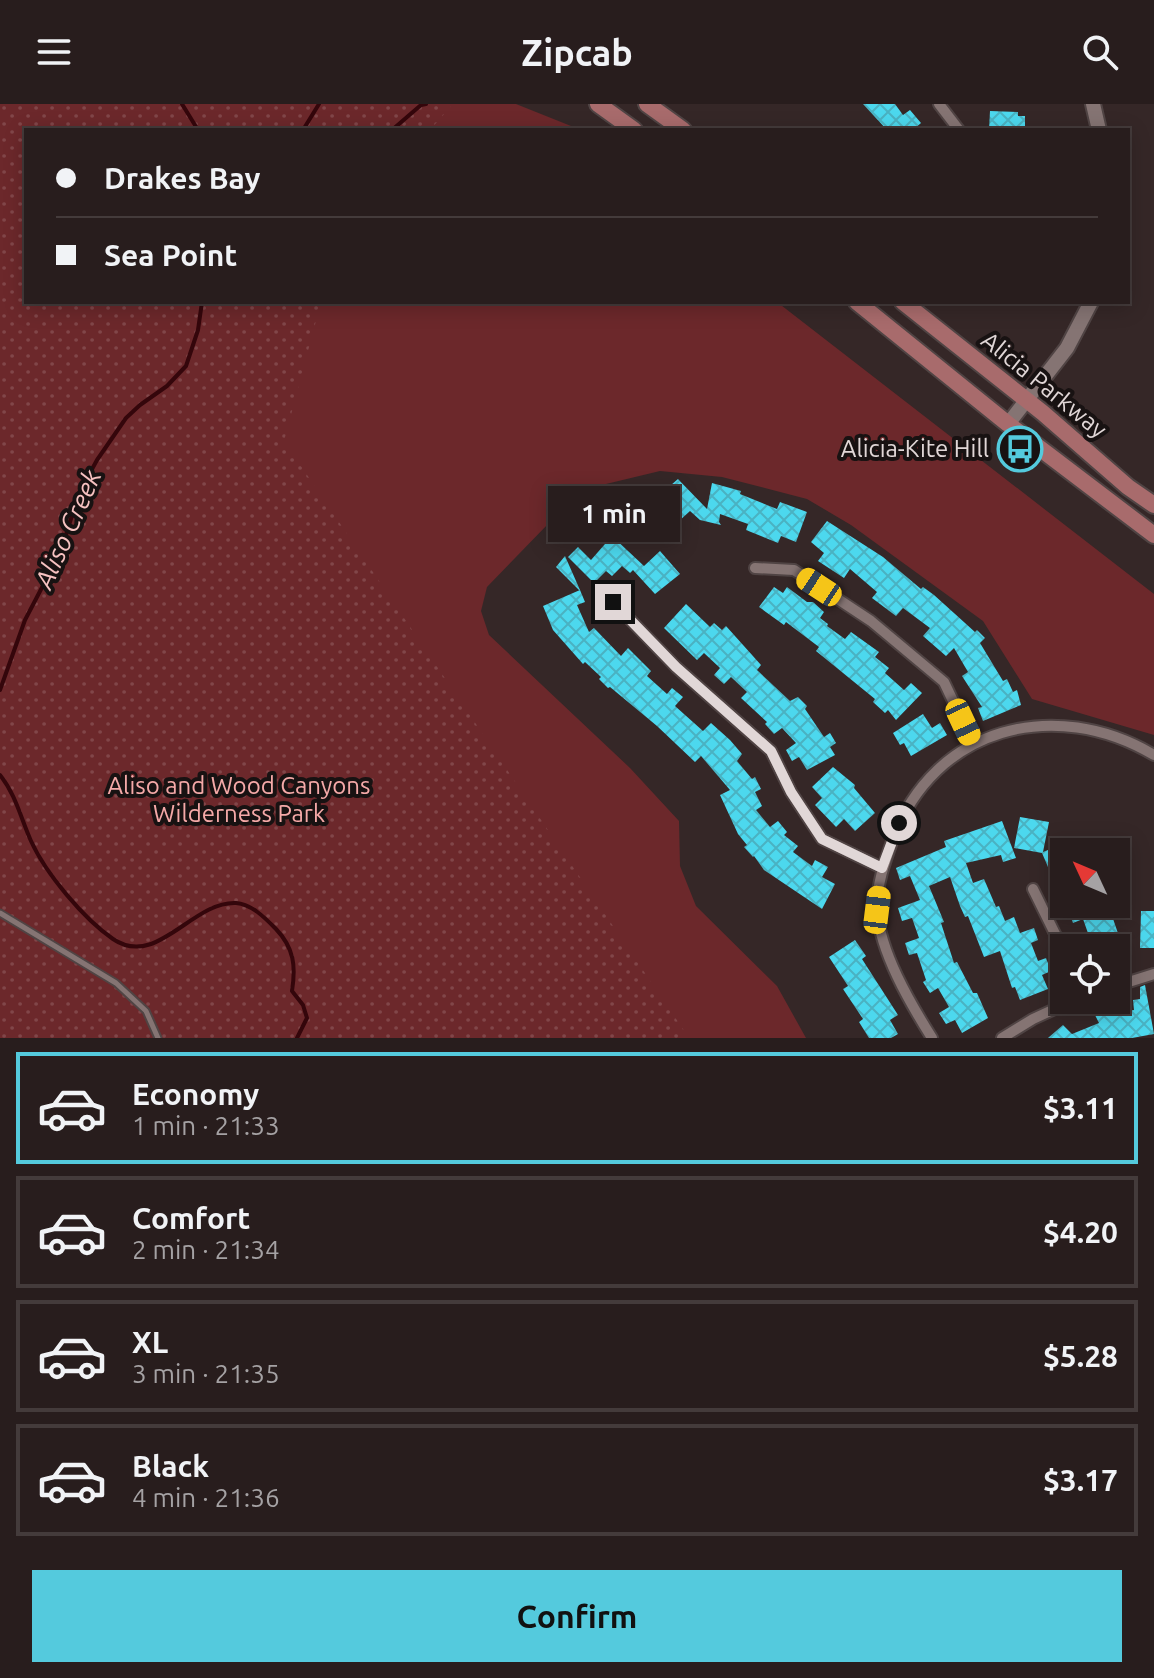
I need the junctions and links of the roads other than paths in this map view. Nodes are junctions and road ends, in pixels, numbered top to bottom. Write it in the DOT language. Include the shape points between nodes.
graph roads {
  1 [pos="598,104"];
  2 [pos="647,104"];
  3 [pos="939,104"];
  4 [pos="1093,104"];
  5 [pos="631,128"];
  6 [pos="680,128"];
  7 [pos="957,128"];
  8 [pos="1099,128"];
  9 [pos="859,304"];
  10 [pos="906,304"];
  11 [pos="1090,304"];
  12 [pos="1026,400"];
  13 [pos="1008,424"];
  14 [pos="1154,505"];
  15 [pos="1154,535"];
  16 [pos="755,568"];
  17 [pos="613,602"];
  18 [pos="973,743"];
  19 [pos="1154,755"];
  20 [pos="882,868"];
  21 [pos="1033,889"];
  22 [pos="0,913"];
  23 [pos="1055,934"];
  24 [pos="1154,974"];
  25 [pos="1130,982"];
  26 [pos="1050,1011"];
  27 [pos="158,1038"];
  28 [pos="932,1038"];
  29 [pos="1002,1038"];
  1 -- 5 [label="main road"];
  2 -- 6 [label="main road"];
  3 -- 7 [label="street"];
  4 -- 8 [label="street"];
  9 -- 13 [label="main road"];
  10 -- 12 [label="main road, Alicia Parkway"];
  11 -- 12 [label="street" via="1067,348"];
  12 -- 13 [label="street"];
  12 -- 14 [label="main road, Alicia Parkway"];
  13 -- 15 [label="main road"];
  16 -- 18 [label="street" via="794,570 871,621 944,682"];
  17 -- 20 [label="street" via="676,667 771,751 822,839"];
  18 -- 19 [label="street" via="1029,727 1067,726 1103,732"];
  18 -- 20 [label="street" via="930,775 899,823"];
  20 -- 28 [label="street" via="877,910 885,945"];
  21 -- 23 [label="street"];
  22 -- 27 [label="lane" via="116,983 146,1011"];
  24 -- 25 [label="street"];
  26 -- 29 [label="street"];
}
